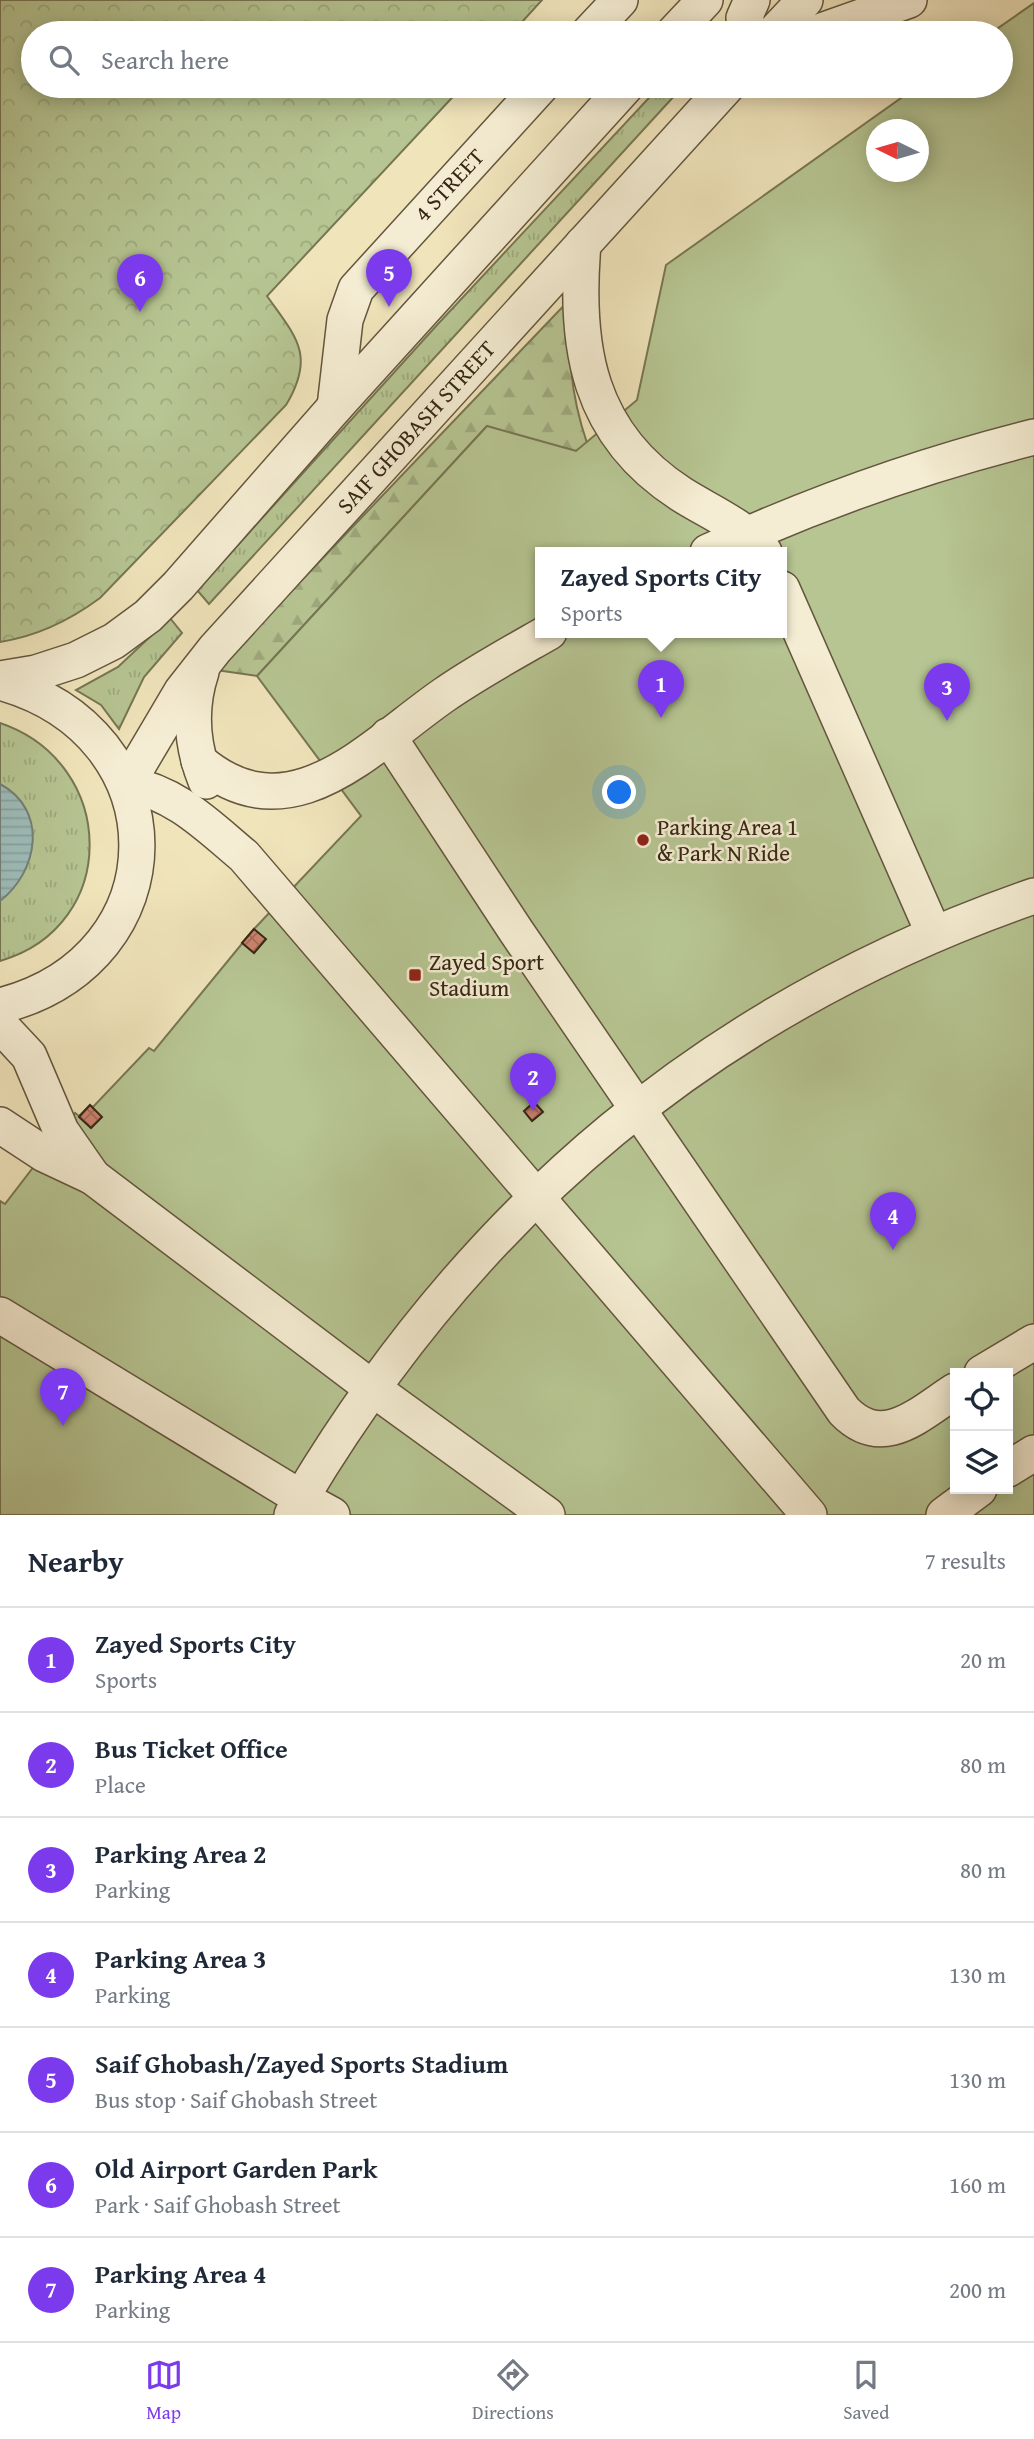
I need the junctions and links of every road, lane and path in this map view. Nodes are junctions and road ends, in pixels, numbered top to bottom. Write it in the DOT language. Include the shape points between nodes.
graph roads {
  1 [pos="620,0"];
  2 [pos="705,0"];
  3 [pos="752,0"];
  4 [pos="805,0"];
  5 [pos="909,0"];
  6 [pos="600,21"];
  7 [pos="685,21"];
  8 [pos="745,21"];
  9 [pos="785,21"];
  10 [pos="850,21"];
  11 [pos="530,98"];
  12 [pos="615,98"];
  13 [pos="716,98"];
  14 [pos="583,244"];
  15 [pos="335,407"];
  16 [pos="1034,437"];
  17 [pos="755,543"];
  18 [pos="734,547"];
  19 [pos="787,601"];
  20 [pos="539,638"];
  21 [pos="204,662"];
  22 [pos="0,680"];
  23 [pos="388,736"];
  24 [pos="199,761"];
  25 [pos="127,784"];
  26 [pos="244,856"];
  27 [pos="1034,896"];
  28 [pos="934,934"];
  29 [pos="0,1006"];
  30 [pos="0,1025"];
  31 [pos="637,1108"];
  32 [pos="0,1125"];
  33 [pos="93,1177"];
  34 [pos="534,1198"];
  35 [pos="0,1315"];
  36 [pos="1034,1342"];
  37 [pos="990,1368"];
  38 [pos="372,1388"];
  39 [pos="950,1394"];
  40 [pos="1034,1453"];
  41 [pos="1013,1466"];
  42 [pos="972,1494"];
  43 [pos="296,1506"];
  44 [pos="332,1515"];
  45 [pos="547,1515"];
  46 [pos="809,1515"];
  47 [pos="944,1515"];
  1 -- 6 [label="street"];
  2 -- 7 [label="street"];
  3 -- 8 [label="street"];
  4 -- 9 [label="street"];
  5 -- 10 [label="street"];
  11 -- 15 [label="street, 4 STREET" via="356,289 345,320"];
  12 -- 15 [label="street"];
  13 -- 14 [label="street, SAIF GHOBASH STREET"];
  14 -- 17 [label="street" via="580,326 597,398 642,463"];
  14 -- 21 [label="street, SAIF GHOBASH STREET"];
  15 -- 22 [label="street" via="148,616 114,641 76,660"];
  16 -- 17 [label="street" via="886,480"];
  17 -- 18 [label="street"];
  19 -- 28 [label="street"];
  20 -- 23 [label="street" via="446,694"];
  21 -- 24 [label="street" via="194,701"];
  21 -- 25 [label="street, SAIF GHOBASH STREET"];
  22 -- 25 [label="street" via="46,698 69,713 108,752"];
  23 -- 24 [label="street" via="332,776 294,790 243,788"];
  23 -- 31 [label="street"];
  24 -- 26 [label="street"];
  25 -- 26 [label="street" via="181,804"];
  25 -- 29 [label="street" via="135,812 135,871 114,926 97,949 61,981"];
  26 -- 34 [label="street"];
  27 -- 28 [label="street"];
  28 -- 31 [label="street" via="827,984 754,1025"];
  30 -- 33 [label="street" via="29,1056 61,1131"];
  31 -- 34 [label="street"];
  31 -- 39 [label="street" via="852,1420 874,1430 898,1427"];
  32 -- 33 [label="street" via="44,1154"];
  33 -- 38 [label="street"];
  34 -- 38 [label="street" via="446,1293"];
  34 -- 46 [label="street"];
  35 -- 43 [label="street"];
  36 -- 37 [label="street"];
  38 -- 43 [label="street"];
  38 -- 45 [label="street"];
  40 -- 41 [label="street"];
  42 -- 47 [label="street"];
  43 -- 44 [label="street"];
}
